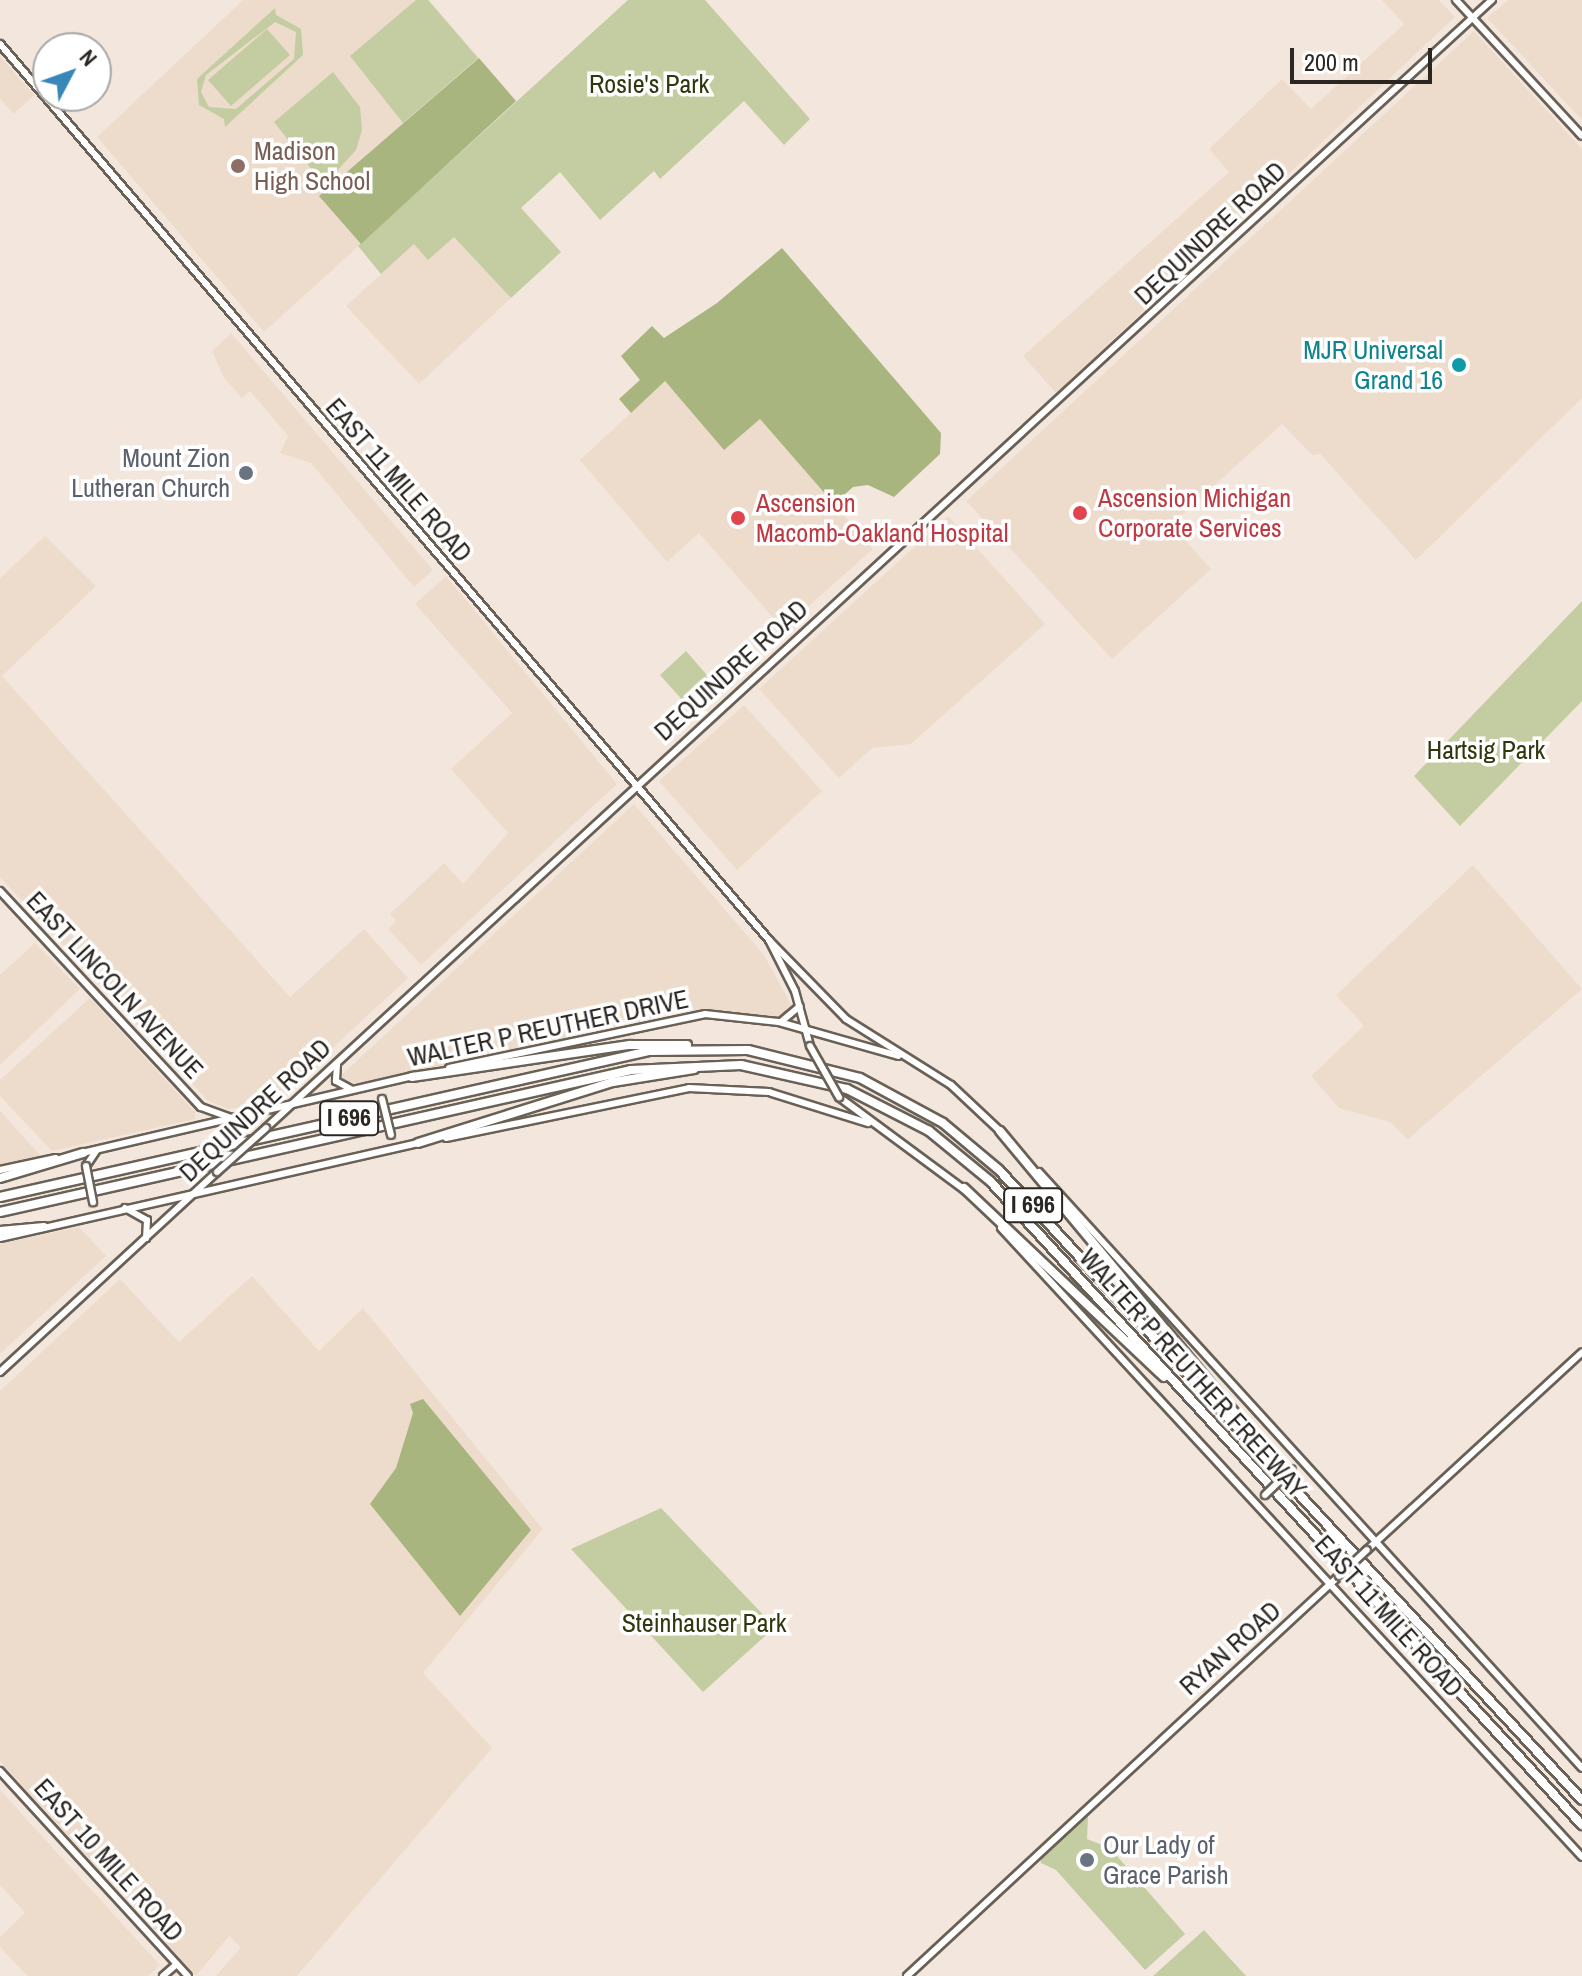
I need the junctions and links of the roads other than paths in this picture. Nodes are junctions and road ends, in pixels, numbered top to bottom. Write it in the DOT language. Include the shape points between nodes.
graph roads {
  1 [pos="1456,0"];
  2 [pos="1492,0"];
  3 [pos="1473,18"];
  4 [pos="0,44"];
  5 [pos="1582,136"];
  6 [pos="634,785"];
  7 [pos="0,891"];
  8 [pos="769,940"];
  9 [pos="800,1006"];
  10 [pos="779,1022"];
  11 [pos="805,1028"];
  12 [pos="823,1033"];
  13 [pos="810,1046"];
  14 [pos="700,1048"];
  15 [pos="340,1058"];
  16 [pos="909,1059"];
  17 [pos="729,1064"];
  18 [pos="412,1077"];
  19 [pos="379,1086"];
  20 [pos="357,1091"];
  21 [pos="289,1106"];
  22 [pos="201,1107"];
  23 [pos="233,1118"];
  24 [pos="872,1124"];
  25 [pos="196,1127"];
  26 [pos="1000,1131"];
  27 [pos="418,1143"];
  28 [pos="99,1149"];
  29 [pos="393,1149"];
  30 [pos="83,1153"];
  31 [pos="0,1170"];
  32 [pos="0,1178"];
  33 [pos="964,1188"];
  34 [pos="196,1192"];
  35 [pos="0,1197"];
  36 [pos="124,1208"];
  37 [pos="0,1212"];
  38 [pos="97,1215"];
  39 [pos="44,1227"];
  40 [pos="0,1231"];
  41 [pos="0,1238"];
  42 [pos="146,1238"];
  43 [pos="1582,1352"];
  44 [pos="0,1372"];
  45 [pos="1222,1433"];
  46 [pos="1303,1460"];
  47 [pos="1277,1469"];
  48 [pos="1263,1509"];
  49 [pos="1376,1542"];
  50 [pos="1332,1583"];
  51 [pos="1582,1768"];
  52 [pos="0,1771"];
  53 [pos="1582,1800"];
  54 [pos="1582,1825"];
  55 [pos="1582,1857"];
  56 [pos="177,1964"];
  57 [pos="163,1976"];
  58 [pos="188,1976"];
  59 [pos="907,1976"];
  1 -- 3 [label="main road"];
  2 -- 3 [label="main road, DEQUINDRE ROAD"];
  3 -- 5 [label="main road"];
  3 -- 6 [label="main road, DEQUINDRE ROAD"];
  4 -- 6 [label="main road, EAST 11 MILE ROAD"];
  6 -- 8 [label="main road, EAST 11 MILE ROAD"];
  6 -- 15 [label="main road, DEQUINDRE ROAD"];
  7 -- 22 [label="main road, EAST LINCOLN AVENUE"];
  8 -- 9 [label="main road, EAST 11 MILE ROAD"];
  8 -- 16 [label="main road, EAST 11 MILE ROAD" via="834,1009"];
  9 -- 10 [label="main road"];
  9 -- 11 [label="main road, EAST 11 MILE ROAD"];
  10 -- 11 [label="main road, WALTER P REUTHER DRIVE"];
  10 -- 18 [label="main road, WALTER P REUTHER DRIVE" via="683,1016"];
  11 -- 12 [label="main road, WALTER P REUTHER DRIVE"];
  11 -- 13 [label="main road, EAST 11 MILE ROAD"];
  12 -- 13 [label="main road"];
  12 -- 16 [label="main road, WALTER P REUTHER DRIVE"];
  13 -- 24 [label="main road, EAST 11 MILE ROAD, bridge" via="839,1097"];
  14 -- 18 [label="highway" via="630,1045"];
  14 -- 35 [label="highway, WALTER P REUTHER FREEWAY / I 696" via="619,1056"];
  14 -- 47 [label="highway, WALTER P REUTHER FREEWAY / I 696" via="777,1055 836,1070 943,1123 999,1170"];
  15 -- 20 [label="main road" via="335,1080"];
  15 -- 21 [label="main road, DEQUINDRE ROAD"];
  16 -- 26 [label="main road, EAST 11 MILE ROAD" via="951,1085"];
  17 -- 27 [label="highway" via="613,1082"];
  17 -- 37 [label="highway, WALTER P REUTHER FREEWAY / I 696" via="631,1070"];
  17 -- 45 [label="highway, WALTER P REUTHER FREEWAY / I 696" via="831,1083 940,1138 1002,1193"];
  18 -- 19 [label="main road, WALTER P REUTHER DRIVE"];
  19 -- 20 [label="main road, WALTER P REUTHER DRIVE"];
  19 -- 29 [label="main road, bridge"];
  20 -- 21 [label="main road, WALTER P REUTHER DRIVE"];
  21 -- 23 [label="main road, WALTER P REUTHER DRIVE"];
  21 -- 34 [label="main road, DEQUINDRE ROAD, bridge"];
  22 -- 23 [label="main road, EAST LINCOLN AVENUE"];
  22 -- 25 [label="main road, EAST LINCOLN AVENUE"];
  23 -- 25 [label="main road, WALTER P REUTHER DRIVE"];
  24 -- 27 [label="main road" via="769,1092 689,1088"];
  24 -- 33 [label="main road, EAST 11 MILE ROAD"];
  25 -- 28 [label="main road, WALTER P REUTHER DRIVE"];
  26 -- 46 [label="main road, EAST 11 MILE ROAD"];
  26 -- 47 [label="highway"];
  27 -- 29 [label="main road"];
  28 -- 30 [label="main road, WALTER P REUTHER DRIVE"];
  28 -- 38 [label="main road, bridge" via="86,1166"];
  29 -- 34 [label="main road"];
  30 -- 31 [label="main road, WALTER P REUTHER DRIVE"];
  30 -- 32 [label="highway"];
  33 -- 45 [label="highway"];
  33 -- 48 [label="main road, EAST 11 MILE ROAD"];
  34 -- 36 [label="main road"];
  34 -- 42 [label="main road, DEQUINDRE ROAD"];
  36 -- 38 [label="main road"];
  36 -- 42 [label="main road" via="147,1220"];
  38 -- 39 [label="main road"];
  39 -- 40 [label="highway"];
  39 -- 41 [label="main road"];
  42 -- 44 [label="main road, DEQUINDRE ROAD"];
  43 -- 49 [label="main road, RYAN ROAD"];
  45 -- 54 [label="highway, WALTER P REUTHER FREEWAY / I 696"];
  46 -- 48 [label="main road, bridge" via="1265,1495"];
  46 -- 49 [label="main road, EAST 11 MILE ROAD"];
  47 -- 53 [label="highway, WALTER P REUTHER FREEWAY / I 696"];
  48 -- 50 [label="main road, EAST 11 MILE ROAD"];
  49 -- 50 [label="main road, RYAN ROAD, bridge"];
  49 -- 51 [label="main road, EAST 11 MILE ROAD"];
  50 -- 55 [label="main road, EAST 11 MILE ROAD"];
  50 -- 59 [label="main road, RYAN ROAD"];
  52 -- 56 [label="main road, EAST 10 MILE ROAD"];
  56 -- 57 [label="main road"];
  56 -- 58 [label="main road, EAST 10 MILE ROAD"];
}
